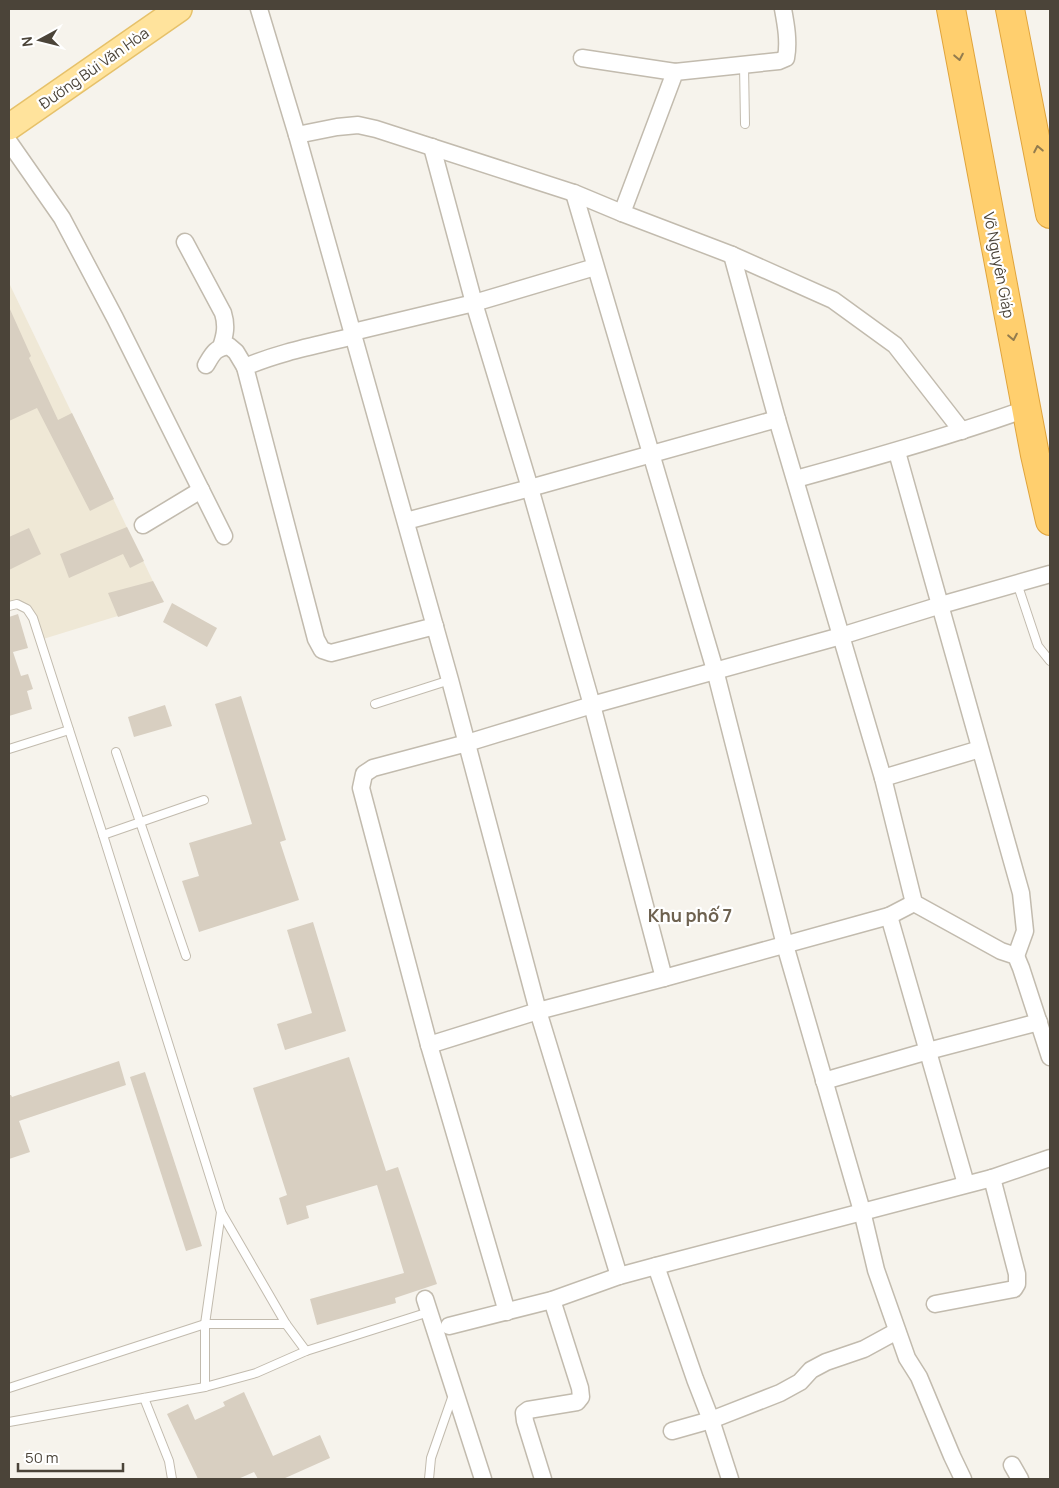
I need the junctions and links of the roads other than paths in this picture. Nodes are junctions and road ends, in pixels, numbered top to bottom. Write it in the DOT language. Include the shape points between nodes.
graph roads {
  1 [pos="179,9"];
  2 [pos="259,9"];
  3 [pos="783,9"];
  4 [pos="951,9"];
  5 [pos="1010,9"];
  6 [pos="582,58"];
  7 [pos="744,65"];
  8 [pos="676,72"];
  9 [pos="745,124"];
  10 [pos="9,127"];
  11 [pos="297,134"];
  12 [pos="9,142"];
  13 [pos="432,147"];
  14 [pos="574,193"];
  15 [pos="622,213"];
  16 [pos="1050,214"];
  17 [pos="185,242"];
  18 [pos="732,255"];
  19 [pos="595,267"];
  20 [pos="474,302"];
  21 [pos="354,334"];
  22 [pos="220,348"];
  23 [pos="206,364"];
  24 [pos="245,367"];
  25 [pos="1026,409"];
  26 [pos="777,419"];
  27 [pos="962,432"];
  28 [pos="897,452"];
  29 [pos="652,454"];
  30 [pos="796,479"];
  31 [pos="530,488"];
  32 [pos="201,490"];
  33 [pos="406,521"];
  34 [pos="1050,521"];
  35 [pos="143,525"];
  36 [pos="224,536"];
  37 [pos="1050,574"];
  38 [pos="1017,583"];
  39 [pos="941,605"];
  40 [pos="9,606"];
  41 [pos="435,626"];
  42 [pos="842,636"];
  43 [pos="1050,660"];
  44 [pos="715,670"];
  45 [pos="450,680"];
  46 [pos="375,704"];
  47 [pos="592,705"];
  48 [pos="69,730"];
  49 [pos="467,743"];
  50 [pos="9,750"];
  51 [pos="980,750"];
  52 [pos="116,752"];
  53 [pos="883,778"];
  54 [pos="204,800"];
  55 [pos="140,823"];
  56 [pos="103,835"];
  57 [pos="914,903"];
  58 [pos="889,916"];
  59 [pos="785,945"];
  60 [pos="186,956"];
  61 [pos="1016,956"];
  62 [pos="664,978"];
  63 [pos="538,1011"];
  64 [pos="1038,1022"];
  65 [pos="429,1044"];
  66 [pos="928,1051"];
  67 [pos="1050,1057"];
  68 [pos="824,1081"];
  69 [pos="1050,1158"];
  70 [pos="992,1178"];
  71 [pos="966,1184"];
  72 [pos="862,1211"];
  73 [pos="221,1212"];
  74 [pos="656,1266"];
  75 [pos="619,1276"];
  76 [pos="552,1300"];
  77 [pos="935,1304"];
  78 [pos="427,1306"];
  79 [pos="507,1312"];
  80 [pos="206,1324"];
  81 [pos="286,1324"];
  82 [pos="449,1326"];
  83 [pos="897,1332"];
  84 [pos="306,1351"];
  85 [pos="205,1387"];
  86 [pos="9,1388"];
  87 [pos="454,1390"];
  88 [pos="144,1398"];
  89 [pos="711,1420"];
  90 [pos="9,1422"];
  91 [pos="672,1431"];
  92 [pos="172,1479"];
  93 [pos="428,1479"];
  94 [pos="484,1479"];
  95 [pos="543,1479"];
  96 [pos="730,1479"];
  97 [pos="963,1479"];
  1 -- 10 [label="main road, Đường Bùi Văn Hòa"];
  2 -- 11 [label="street"];
  3 -- 7 [label="street" via="786,58"];
  4 -- 25 [label="highway, Võ Nguyên Giáp, one-way"];
  16 -- 5 [label="highway, one-way"];
  6 -- 8 [label="street"];
  7 -- 8 [label="street"];
  7 -- 9 [label="lane"];
  8 -- 15 [label="street"];
  11 -- 13 [label="street" via="358,125"];
  11 -- 21 [label="street"];
  12 -- 32 [label="street" via="62,218"];
  13 -- 14 [label="street"];
  13 -- 20 [label="street"];
  14 -- 15 [label="street"];
  14 -- 19 [label="street"];
  15 -- 18 [label="street"];
  17 -- 22 [label="street" via="223,313 226,324"];
  18 -- 26 [label="street"];
  18 -- 27 [label="street" via="833,300 895,345"];
  19 -- 20 [label="street"];
  19 -- 29 [label="street"];
  20 -- 21 [label="street"];
  20 -- 31 [label="street"];
  21 -- 24 [label="street"];
  21 -- 33 [label="street"];
  22 -- 23 [label="street"];
  22 -- 24 [label="street" via="229,346"];
  24 -- 41 [label="street" via="316,639 322,650 331,653"];
  25 -- 27 [label="street"];
  25 -- 34 [label="highway, Võ Nguyên Giáp"];
  26 -- 29 [label="street"];
  26 -- 30 [label="street"];
  27 -- 28 [label="street"];
  28 -- 30 [label="street"];
  28 -- 39 [label="street"];
  29 -- 31 [label="street"];
  29 -- 44 [label="street"];
  30 -- 42 [label="street"];
  31 -- 33 [label="street"];
  31 -- 47 [label="street"];
  32 -- 35 [label="street"];
  32 -- 36 [label="street"];
  33 -- 41 [label="street"];
  37 -- 38 [label="street"];
  38 -- 39 [label="street"];
  38 -- 43 [label="lane" via="1038,646"];
  39 -- 42 [label="street"];
  39 -- 51 [label="street"];
  40 -- 48 [label="lane" via="18,604 33,618"];
  41 -- 45 [label="street"];
  42 -- 44 [label="street"];
  42 -- 53 [label="street"];
  44 -- 47 [label="street"];
  44 -- 59 [label="street"];
  45 -- 46 [label="lane"];
  45 -- 49 [label="street"];
  47 -- 49 [label="street"];
  47 -- 62 [label="street"];
  48 -- 50 [label="lane"];
  48 -- 56 [label="lane"];
  49 -- 63 [label="street"];
  49 -- 65 [label="street" via="373,768 364,774 361,788"];
  51 -- 53 [label="street"];
  51 -- 61 [label="street" via="1021,893 1025,931"];
  52 -- 55 [label="lane"];
  53 -- 57 [label="street"];
  54 -- 55 [label="lane"];
  55 -- 56 [label="lane"];
  55 -- 60 [label="lane"];
  56 -- 73 [label="lane"];
  57 -- 58 [label="street"];
  57 -- 61 [label="street"];
  58 -- 59 [label="street"];
  58 -- 66 [label="street"];
  59 -- 62 [label="street"];
  59 -- 68 [label="street"];
  61 -- 64 [label="street"];
  62 -- 63 [label="street"];
  63 -- 65 [label="street"];
  63 -- 75 [label="street"];
  64 -- 66 [label="street"];
  64 -- 67 [label="street"];
  65 -- 79 [label="street"];
  66 -- 68 [label="street"];
  66 -- 71 [label="street"];
  68 -- 72 [label="street"];
  69 -- 70 [label="street"];
  70 -- 71 [label="street"];
  70 -- 77 [label="street" via="1017,1284 1014,1288"];
  71 -- 72 [label="street"];
  72 -- 74 [label="street"];
  72 -- 83 [label="street" via="876,1270"];
  73 -- 80 [label="lane"];
  73 -- 81 [label="lane"];
  74 -- 75 [label="street"];
  74 -- 89 [label="street"];
  75 -- 76 [label="street"];
  76 -- 79 [label="street"];
  76 -- 95 [label="street" via="581,1397 577,1402 524,1413"];
  78 -- 84 [label="lane"];
  78 -- 87 [label="street"];
  79 -- 82 [label="street"];
  80 -- 81 [label="lane"];
  80 -- 85 [label="lane"];
  80 -- 86 [label="lane"];
  81 -- 84 [label="lane"];
  83 -- 89 [label="street" via="864,1349 826,1362 811,1370 800,1382 780,1392"];
  83 -- 97 [label="street"];
  84 -- 85 [label="lane" via="256,1374"];
  85 -- 88 [label="lane"];
  87 -- 93 [label="lane"];
  87 -- 94 [label="street"];
  88 -- 90 [label="lane"];
  88 -- 92 [label="lane" via="170,1461"];
  89 -- 91 [label="street"];
  89 -- 96 [label="street"];
}
